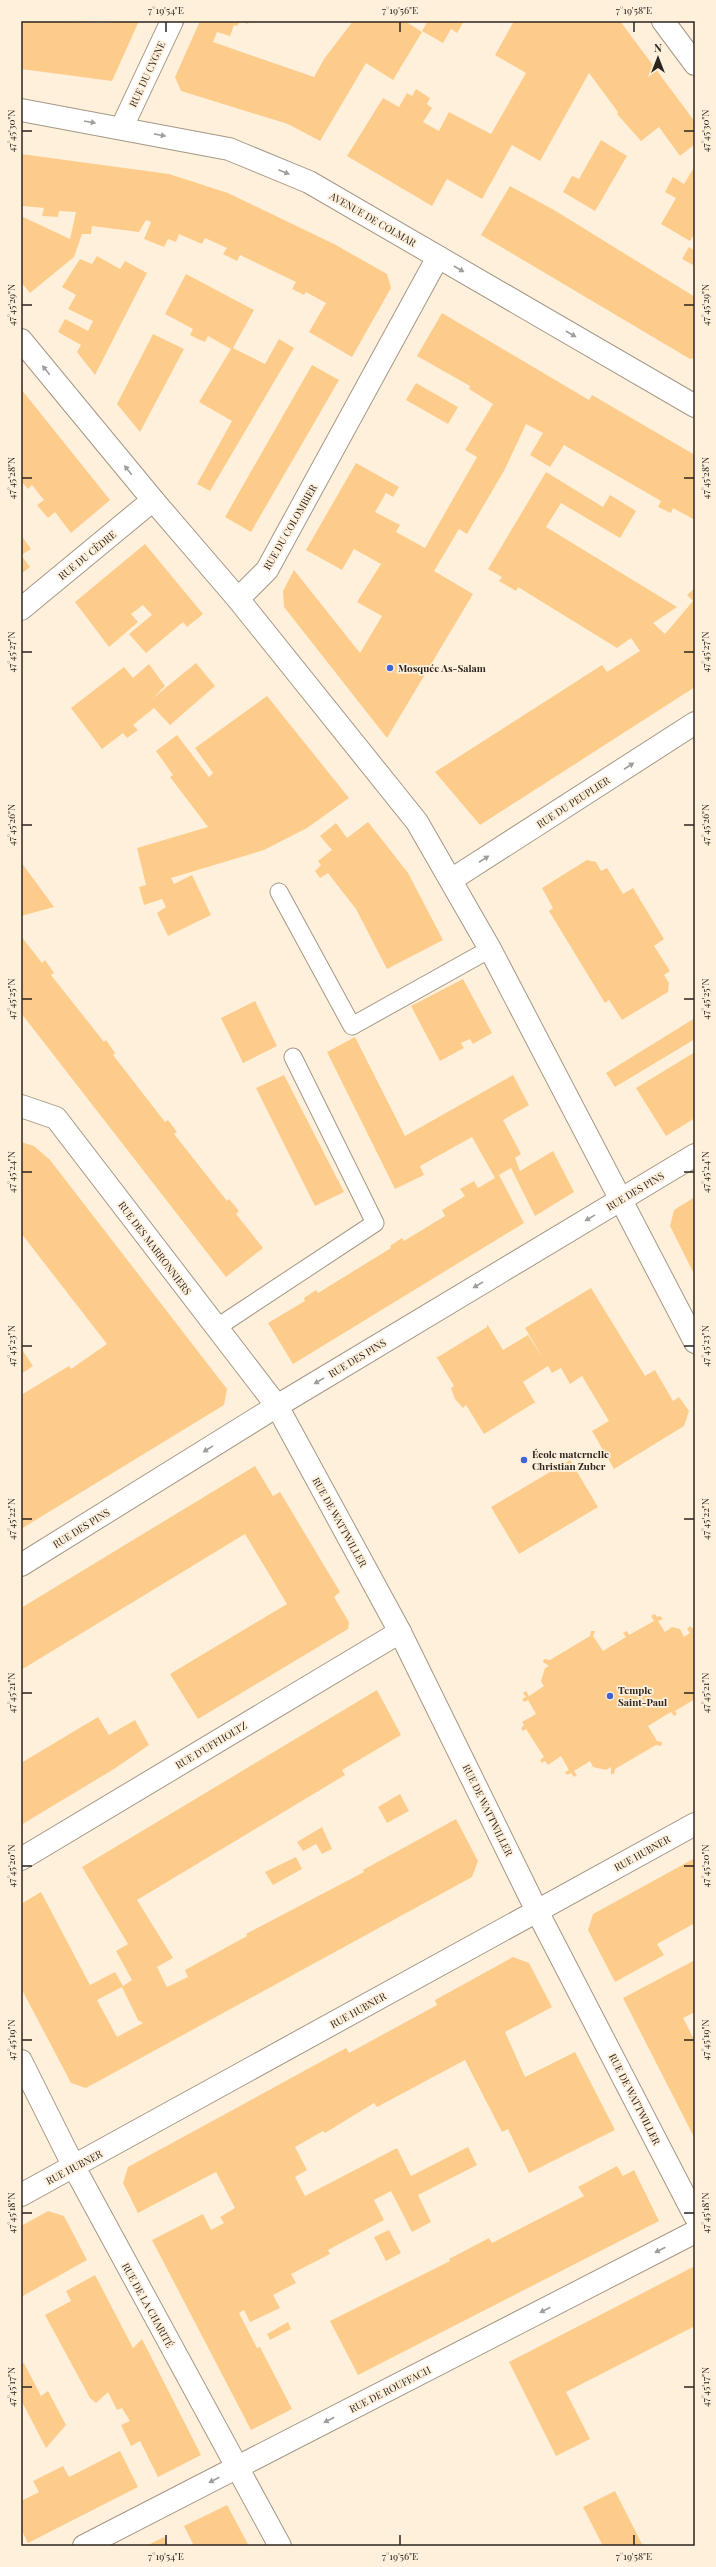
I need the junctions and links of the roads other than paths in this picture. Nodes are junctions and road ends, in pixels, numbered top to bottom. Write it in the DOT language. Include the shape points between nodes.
graph roads {
  1 [pos="172,21"];
  2 [pos="663,21"];
  3 [pos="695,64"];
  4 [pos="26,111"];
  5 [pos="122,128"];
  6 [pos="438,257"];
  7 [pos="21,340"];
  8 [pos="695,406"];
  9 [pos="153,500"];
  10 [pos="238,599"];
  11 [pos="21,609"];
  12 [pos="695,723"];
  13 [pos="452,880"];
  14 [pos="279,892"];
  15 [pos="490,949"];
  16 [pos="293,1057"];
  17 [pos="21,1106"];
  18 [pos="695,1155"];
  19 [pos="622,1199"];
  20 [pos="216,1328"];
  21 [pos="695,1342"];
  22 [pos="277,1406"];
  23 [pos="21,1565"];
  24 [pos="400,1632"];
  25 [pos="695,1824"];
  26 [pos="21,1859"];
  27 [pos="537,1911"];
  28 [pos="21,2061"];
  29 [pos="74,2167"];
  30 [pos="21,2195"];
  31 [pos="695,2216"];
  32 [pos="695,2232"];
  33 [pos="238,2468"];
  34 [pos="84,2546"];
  35 [pos="280,2546"];
  1 -- 5 [label="street, RUE DU CYGNE"];
  2 -- 3 [label="street"];
  4 -- 5 [label="street, AVENUE DE COLMAR, one-way"];
  5 -- 6 [label="street, AVENUE DE COLMAR, one-way" via="229,149 309,182"];
  6 -- 8 [label="street, AVENUE DE COLMAR, one-way"];
  6 -- 10 [label="street, RUE DU COLOMBIER" via="266,570"];
  9 -- 7 [label="street, one-way"];
  9 -- 10 [label="street"];
  9 -- 11 [label="street, RUE DU CÈDRE"];
  10 -- 13 [label="street" via="416,822"];
  13 -- 12 [label="street, RUE DU PEUPLIER, one-way"];
  13 -- 15 [label="street"];
  14 -- 15 [label="lane" via="352,1026"];
  15 -- 19 [label="street" via="598,1160"];
  16 -- 20 [label="lane" via="375,1223"];
  17 -- 20 [label="street, RUE DES MARRONNIERS" via="56,1118"];
  18 -- 19 [label="street, RUE DES PINS"];
  19 -- 21 [label="street"];
  19 -- 22 [label="street, RUE DES PINS, one-way"];
  20 -- 22 [label="street, RUE DES MARRONNIERS"];
  22 -- 23 [label="street, RUE DES PINS, one-way"];
  22 -- 24 [label="street, RUE DE WATTWILLER"];
  24 -- 26 [label="street, RUE D'UFFHOLTZ"];
  24 -- 27 [label="street, RUE DE WATTWILLER"];
  25 -- 27 [label="street, RUE HUBNER"];
  27 -- 29 [label="street, RUE HUBNER"];
  27 -- 31 [label="street, RUE DE WATTWILLER"];
  28 -- 29 [label="street, RUE DE LA CHARITÉ"];
  29 -- 30 [label="street, RUE HUBNER"];
  29 -- 33 [label="street, RUE DE LA CHARITÉ"];
  32 -- 33 [label="street, RUE DE ROUFFACH, one-way"];
  33 -- 34 [label="street, RUE DE ROUFFACH, one-way"];
  33 -- 35 [label="street, RUE DE LA CHARITÉ"];
}
